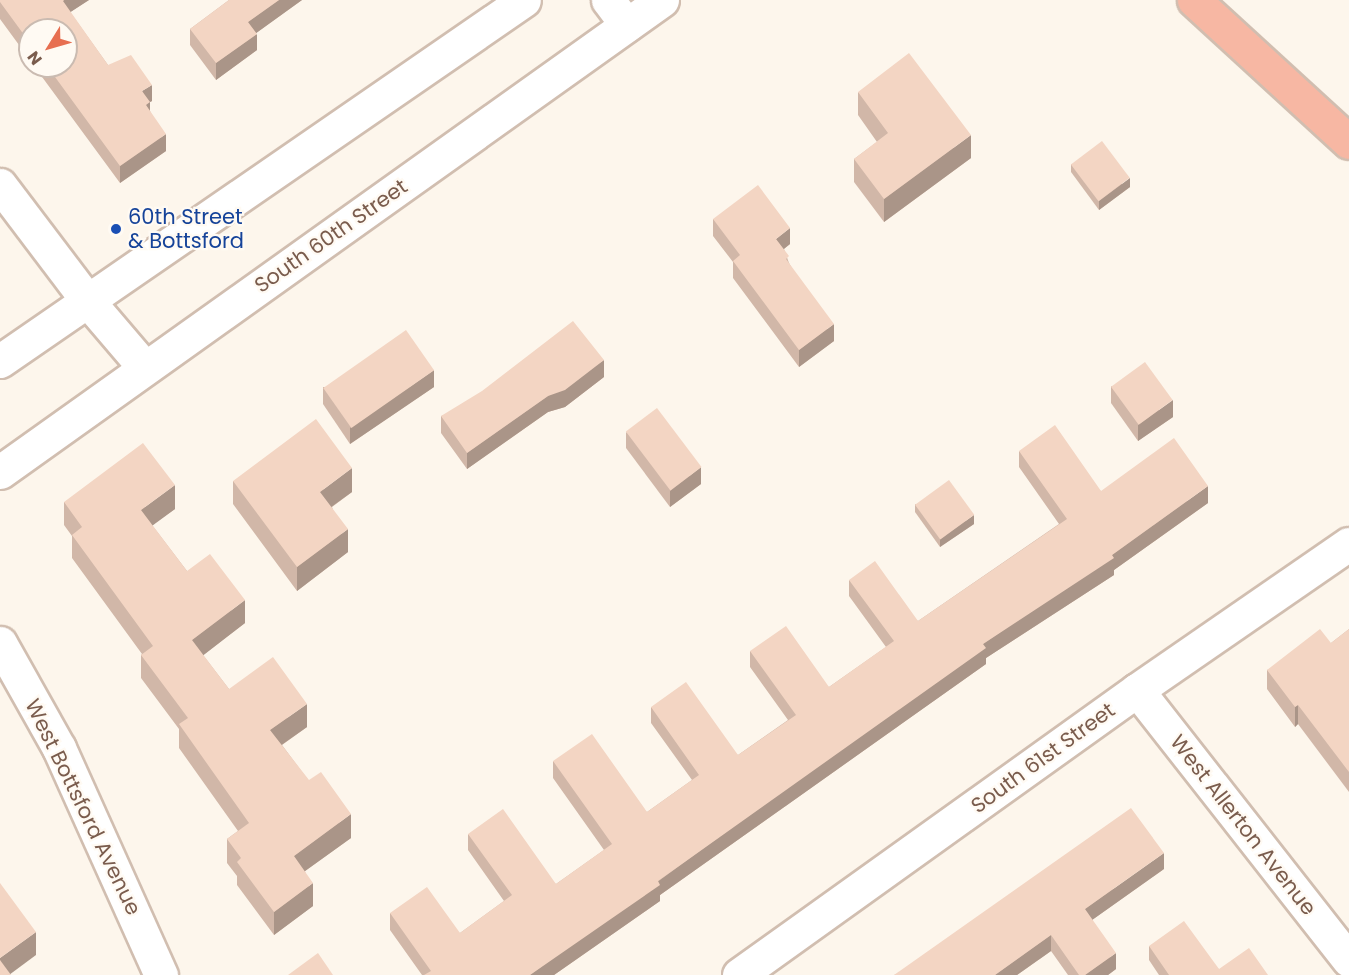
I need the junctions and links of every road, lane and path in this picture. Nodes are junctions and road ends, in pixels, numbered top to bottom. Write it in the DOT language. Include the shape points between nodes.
graph roads {
  1 [pos="524,0"];
  2 [pos="662,0"];
  3 [pos="1194,0"];
  4 [pos="618,13"];
  5 [pos="1349,142"];
  6 [pos="0,185"];
  7 [pos="87,300"];
  8 [pos="0,361"];
  9 [pos="145,368"];
  10 [pos="0,472"];
  11 [pos="1349,544"];
  12 [pos="0,643"];
  13 [pos="1137,690"];
  14 [pos="1349,960"];
  15 [pos="161,975"];
  16 [pos="739,975"];
  1 -- 7 [label="street"];
  2 -- 4 [label="street, South 60th Street"];
  3 -- 5 [label="highway"];
  4 -- 9 [label="street, South 60th Street"];
  6 -- 7 [label="street"];
  7 -- 8 [label="street"];
  7 -- 9 [label="street"];
  9 -- 10 [label="street, South 60th Street"];
  11 -- 13 [label="street, South 61st Street"];
  12 -- 15 [label="street, West Bottsford Avenue" via="59,748"];
  13 -- 14 [label="street, West Allerton Avenue"];
  13 -- 16 [label="street, South 61st Street"];
}
